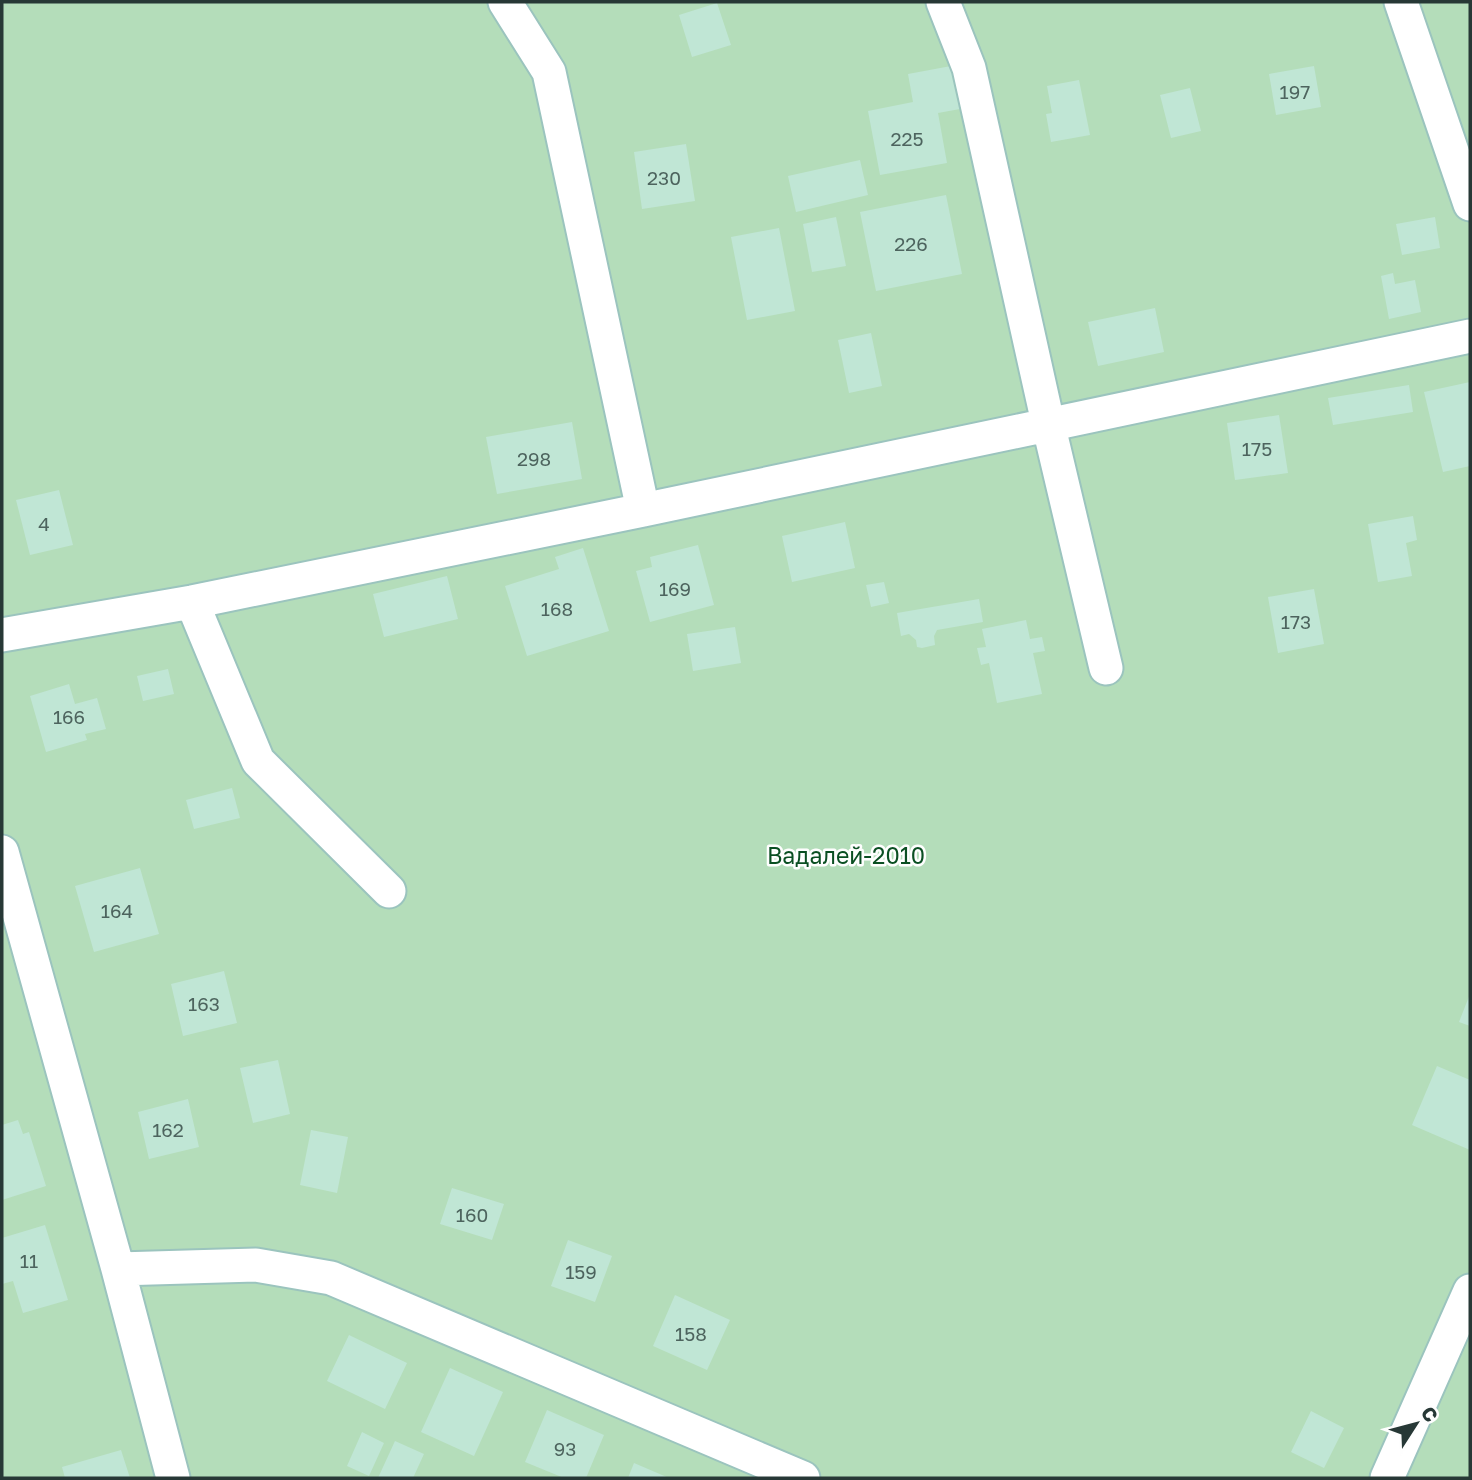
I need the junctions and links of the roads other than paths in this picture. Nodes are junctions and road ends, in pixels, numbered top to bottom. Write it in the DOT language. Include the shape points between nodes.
graph roads {
  1 [pos="506,2"];
  2 [pos="943,2"];
  3 [pos="1401,2"];
  4 [pos="1470,204"];
  5 [pos="1470,336"];
  6 [pos="1048,423"];
  7 [pos="643,510"];
  8 [pos="192,602"];
  9 [pos="2,635"];
  10 [pos="1106,668"];
  11 [pos="2,852"];
  12 [pos="389,891"];
  13 [pos="118,1269"];
  14 [pos="1470,1292"];
  15 [pos="173,1478"];
  16 [pos="803,1478"];
  17 [pos="1387,1478"];
  1 -- 7 [label="street" via="550,72"];
  2 -- 6 [label="street" via="969,68"];
  3 -- 4 [label="street"];
  5 -- 6 [label="street"];
  6 -- 7 [label="street"];
  6 -- 10 [label="street"];
  7 -- 8 [label="street"];
  8 -- 9 [label="street"];
  8 -- 12 [label="street" via="258,761"];
  11 -- 13 [label="street"];
  13 -- 15 [label="street"];
  13 -- 16 [label="street" via="256,1265 331,1278"];
  14 -- 17 [label="street"];
}
